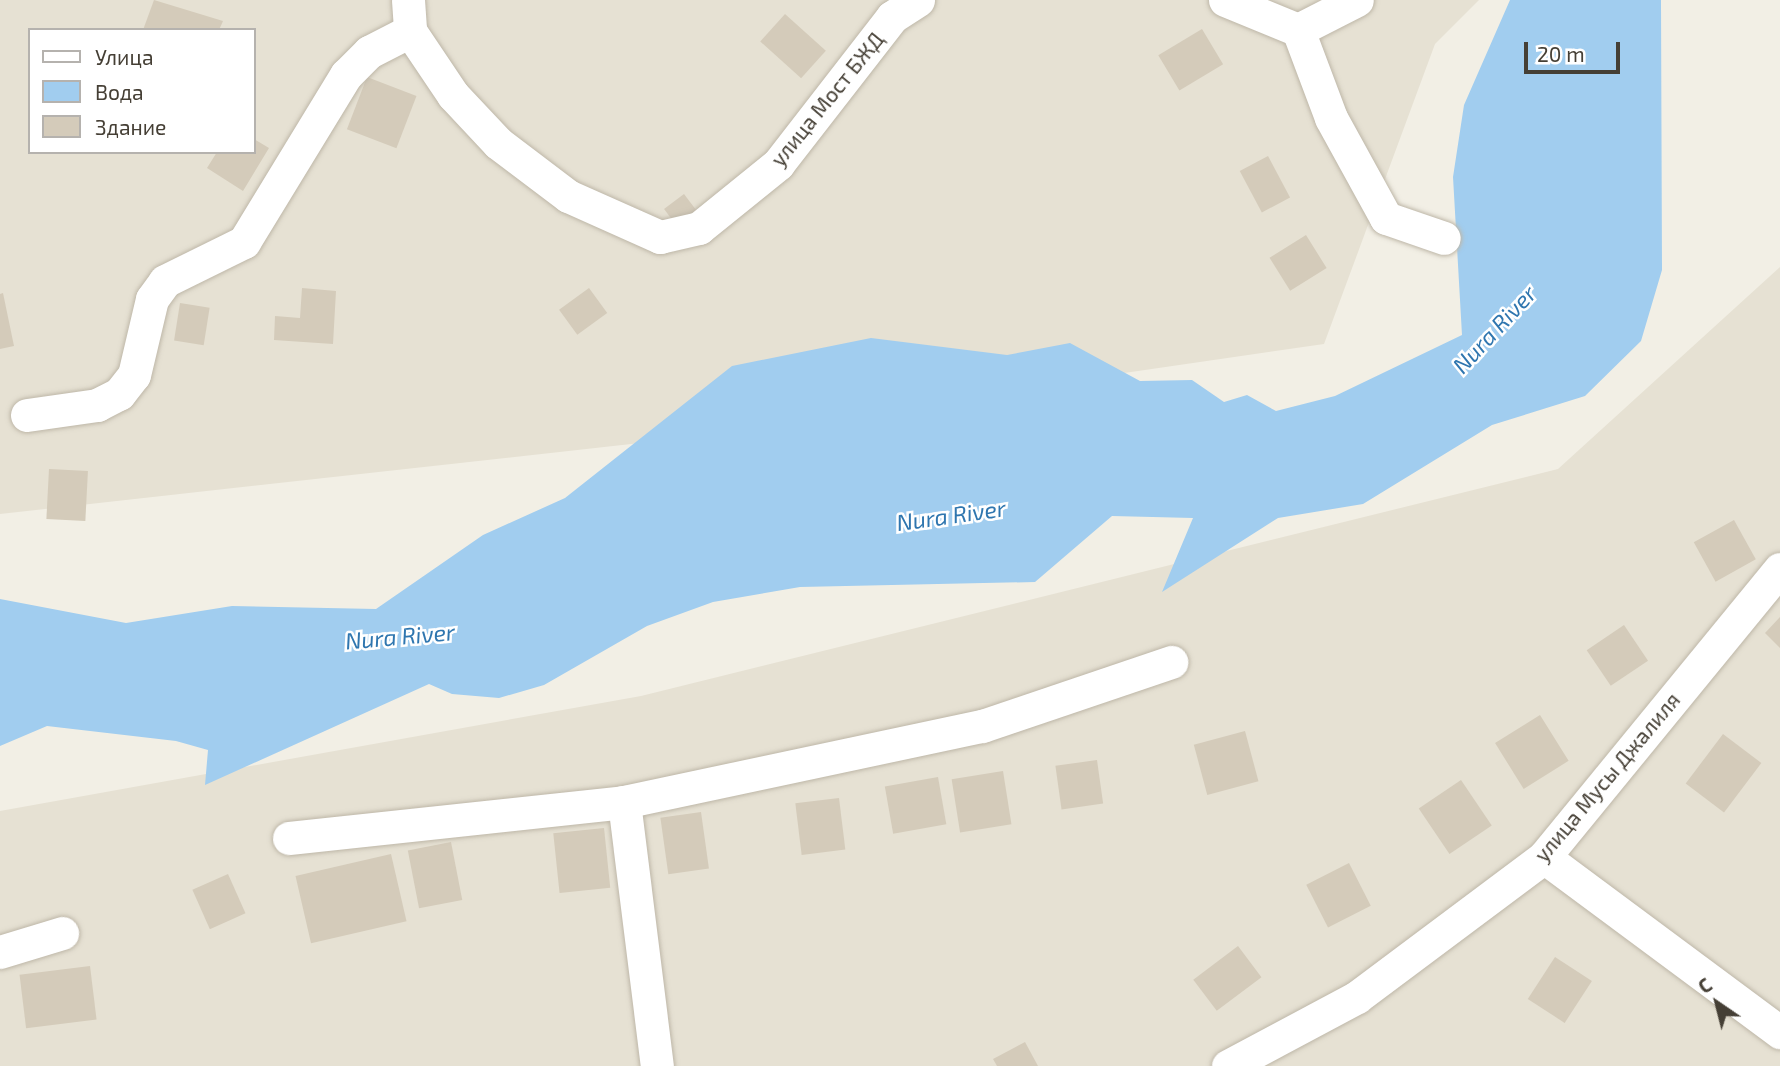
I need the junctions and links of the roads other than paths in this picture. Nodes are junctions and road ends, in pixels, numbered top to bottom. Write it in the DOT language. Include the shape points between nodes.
graph roads {
  1 [pos="918,0"];
  2 [pos="1225,0"];
  3 [pos="1357,0"];
  4 [pos="409,15"];
  5 [pos="1298,30"];
  6 [pos="1444,238"];
  7 [pos="27,415"];
  8 [pos="1780,569"];
  9 [pos="1171,662"];
  10 [pos="624,802"];
  11 [pos="289,838"];
  12 [pos="1544,858"];
  13 [pos="62,933"];
  14 [pos="0,952"];
  15 [pos="1780,1032"];
  16 [pos="657,1066"];
  17 [pos="1228,1066"];
  1 -- 4 [label="street, улица Мост БЖД" via="892,17 778,164 699,228 660,237 568,196 498,143 453,95"];
  2 -- 5 [label="street"];
  3 -- 5 [label="street"];
  4 -- 7 [label="street, улица Мост БЖД" via="346,75 244,242 165,281 152,299 134,375 119,394 97,405"];
  5 -- 6 [label="street" via="1331,118 1386,218"];
  8 -- 12 [label="street, улица Мусы Джалиля"];
  9 -- 10 [label="street" via="982,726"];
  10 -- 11 [label="street"];
  10 -- 16 [label="street"];
  12 -- 15 [label="street"];
  12 -- 17 [label="street, улица Мусы Джалиля" via="1357,997"];
  13 -- 14 [label="street"];
}
